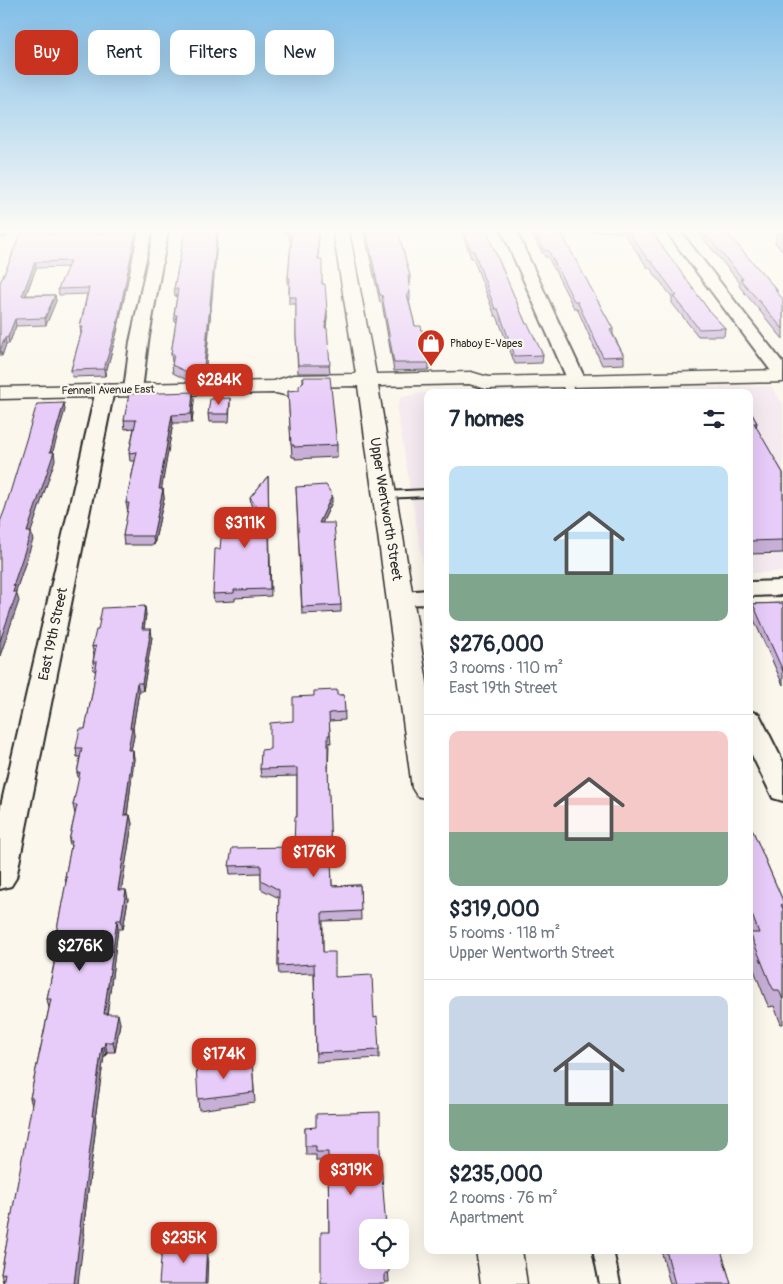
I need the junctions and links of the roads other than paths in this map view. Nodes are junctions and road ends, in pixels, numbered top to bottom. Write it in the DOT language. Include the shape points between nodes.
graph roads {
  1 [pos="150,291"];
  2 [pos="352,291"];
  3 [pos="533,291"];
  4 [pos="717,291"];
  5 [pos="781,379"];
  6 [pos="368,385"];
  7 [pos="571,385"];
  8 [pos="105,390"];
  9 [pos="133,390"];
  10 [pos="0,393"];
  11 [pos="424,493"];
  12 [pos="384,495"];
  13 [pos="753,588"];
  14 [pos="783,588"];
  15 [pos="424,597"];
  16 [pos="399,598"];
  17 [pos="753,728"];
  18 [pos="424,762"];
  19 [pos="783,791"];
  20 [pos="0,878"];
  21 [pos="500,1254"];
  22 [pos="604,1254"];
  23 [pos="504,1284"];
  24 [pos="610,1284"];
  1 -- 9 [label="street"];
  2 -- 6 [label="main road, Upper Wentworth Street"];
  3 -- 7 [label="street"];
  4 -- 5 [label="street"];
  5 -- 7 [label="main road, Fennell Avenue East"];
  6 -- 7 [label="main road, Fennell Avenue East" via="472,388 486,382"];
  6 -- 9 [label="main road, Fennell Avenue East" via="294,392 276,387"];
  6 -- 12 [label="main road, Upper Wentworth Street"];
  8 -- 9 [label="main road, Fennell Avenue East"];
  8 -- 10 [label="main road, Fennell Avenue East"];
  8 -- 20 [label="street, East 19th Street"];
  11 -- 12 [label="lane"];
  12 -- 16 [label="main road, Upper Wentworth Street"];
  13 -- 14 [label="street"];
  15 -- 16 [label="street"];
  16 -- 18 [label="main road, Upper Wentworth Street"];
  17 -- 19 [label="street"];
  21 -- 23 [label="main road"];
  22 -- 24 [label="lane"];
}
